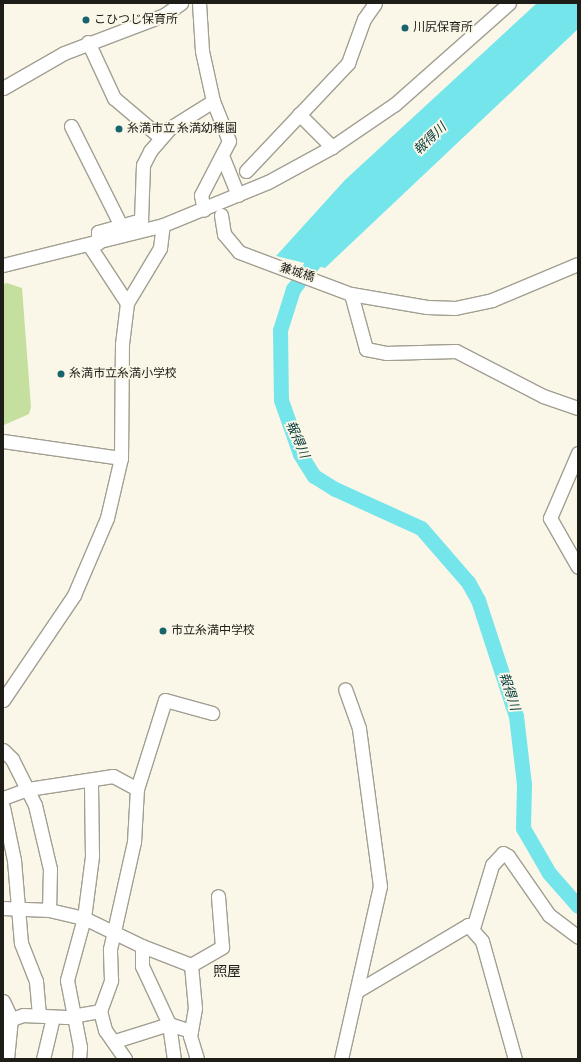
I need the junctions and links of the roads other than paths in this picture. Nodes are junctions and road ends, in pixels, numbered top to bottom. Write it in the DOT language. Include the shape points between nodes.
graph roads {
  1 [pos="180,3"];
  2 [pos="199,3"];
  3 [pos="375,3"];
  4 [pos="509,3"];
  5 [pos="88,42"];
  6 [pos="4,83"];
  7 [pos="213,101"];
  8 [pos="299,114"];
  9 [pos="71,126"];
  10 [pos="160,137"];
  11 [pos="332,147"];
  12 [pos="223,158"];
  13 [pos="246,171"];
  14 [pos="238,195"];
  15 [pos="204,210"];
  16 [pos="221,215"];
  17 [pos="163,225"];
  18 [pos="121,226"];
  19 [pos="94,244"];
  20 [pos="578,264"];
  21 [pos="3,265"];
  22 [pos="351,294"];
  23 [pos="126,303"];
  24 [pos="578,408"];
  25 [pos="3,441"];
  26 [pos="578,453"];
  27 [pos="121,458"];
  28 [pos="578,567"];
  29 [pos="345,689"];
  30 [pos="3,700"];
  31 [pos="212,713"];
  32 [pos="3,750"];
  33 [pos="91,780"];
  34 [pos="28,789"];
  35 [pos="137,789"];
  36 [pos="3,798"];
  37 [pos="3,807"];
  38 [pos="218,896"];
  39 [pos="3,908"];
  40 [pos="19,908"];
  41 [pos="49,910"];
  42 [pos="84,918"];
  43 [pos="473,928"];
  44 [pos="116,933"];
  45 [pos="578,937"];
  46 [pos="142,946"];
  47 [pos="191,965"];
  48 [pos="357,992"];
  49 [pos="3,1001"];
  50 [pos="100,1011"];
  51 [pos="39,1014"];
  52 [pos="73,1016"];
  53 [pos="53,1017"];
  54 [pos="7,1020"];
  55 [pos="169,1024"];
  56 [pos="191,1031"];
  57 [pos="115,1041"];
  58 [pos="7,1059"];
  59 [pos="43,1059"];
  60 [pos="78,1059"];
  61 [pos="125,1059"];
  62 [pos="174,1059"];
  63 [pos="197,1059"];
  64 [pos="341,1059"];
  65 [pos="515,1059"];
  1 -- 5 [label="street" via="164,15"];
  2 -- 7 [label="street" via="202,51"];
  3 -- 8 [label="street" via="364,19 348,63"];
  4 -- 11 [label="street" via="395,104"];
  5 -- 6 [label="street"];
  5 -- 10 [label="street" via="114,98"];
  7 -- 10 [label="street"];
  7 -- 12 [label="street" via="229,141"];
  8 -- 11 [label="street"];
  8 -- 13 [label="street"];
  9 -- 18 [label="street"];
  10 -- 18 [label="street" via="143,165 141,220"];
  11 -- 14 [label="street"];
  12 -- 14 [label="street"];
  12 -- 15 [label="street" via="201,195"];
  14 -- 15 [label="street"];
  15 -- 17 [label="street"];
  16 -- 22 [label="street, 兼城橋" via="222,229 230,245 260,261 334,285"];
  17 -- 19 [label="street"];
  17 -- 23 [label="street" via="160,248"];
  18 -- 19 [label="street" via="98,232"];
  19 -- 21 [label="street"];
  19 -- 23 [label="street"];
  20 -- 22 [label="street, 兼城橋" via="492,300 455,308 427,307"];
  22 -- 24 [label="street" via="366,349 386,353 456,351 543,396"];
  23 -- 27 [label="street" via="122,344"];
  25 -- 27 [label="street"];
  26 -- 28 [label="street" via="550,518"];
  27 -- 30 [label="street" via="109,511 74,596"];
  29 -- 48 [label="street" via="360,728 379,861 378,908"];
  31 -- 35 [label="street" via="165,700"];
  32 -- 34 [label="street"];
  33 -- 34 [label="street"];
  33 -- 35 [label="street" via="113,776"];
  33 -- 42 [label="street" via="92,856"];
  34 -- 36 [label="street"];
  34 -- 41 [label="street" via="41,826 50,869"];
  35 -- 44 [label="street" via="134,842"];
  37 -- 40 [label="street" via="14,860"];
  38 -- 47 [label="street" via="222,947"];
  39 -- 40 [label="street"];
  40 -- 41 [label="street"];
  40 -- 51 [label="street" via="21,943 36,980"];
  41 -- 42 [label="street"];
  42 -- 44 [label="street"];
  42 -- 52 [label="street" via="67,980"];
  43 -- 45 [label="street" via="492,864 502,853 508,856 549,915"];
  43 -- 48 [label="street" via="459,927"];
  43 -- 65 [label="street" via="490,967"];
  44 -- 46 [label="street"];
  44 -- 50 [label="street" via="110,949 111,980"];
  46 -- 47 [label="street"];
  46 -- 55 [label="street" via="142,966"];
  47 -- 56 [label="street" via="195,1008"];
  48 -- 64 [label="street"];
  49 -- 54 [label="street"];
  50 -- 52 [label="street"];
  50 -- 57 [label="street" via="105,1030"];
  51 -- 53 [label="street"];
  51 -- 54 [label="street"];
  52 -- 53 [label="street"];
  52 -- 60 [label="street" via="80,1047"];
  53 -- 59 [label="street"];
  54 -- 58 [label="street"];
  55 -- 56 [label="street"];
  55 -- 57 [label="street"];
  55 -- 62 [label="street"];
  56 -- 63 [label="street"];
  57 -- 61 [label="street"];
}
